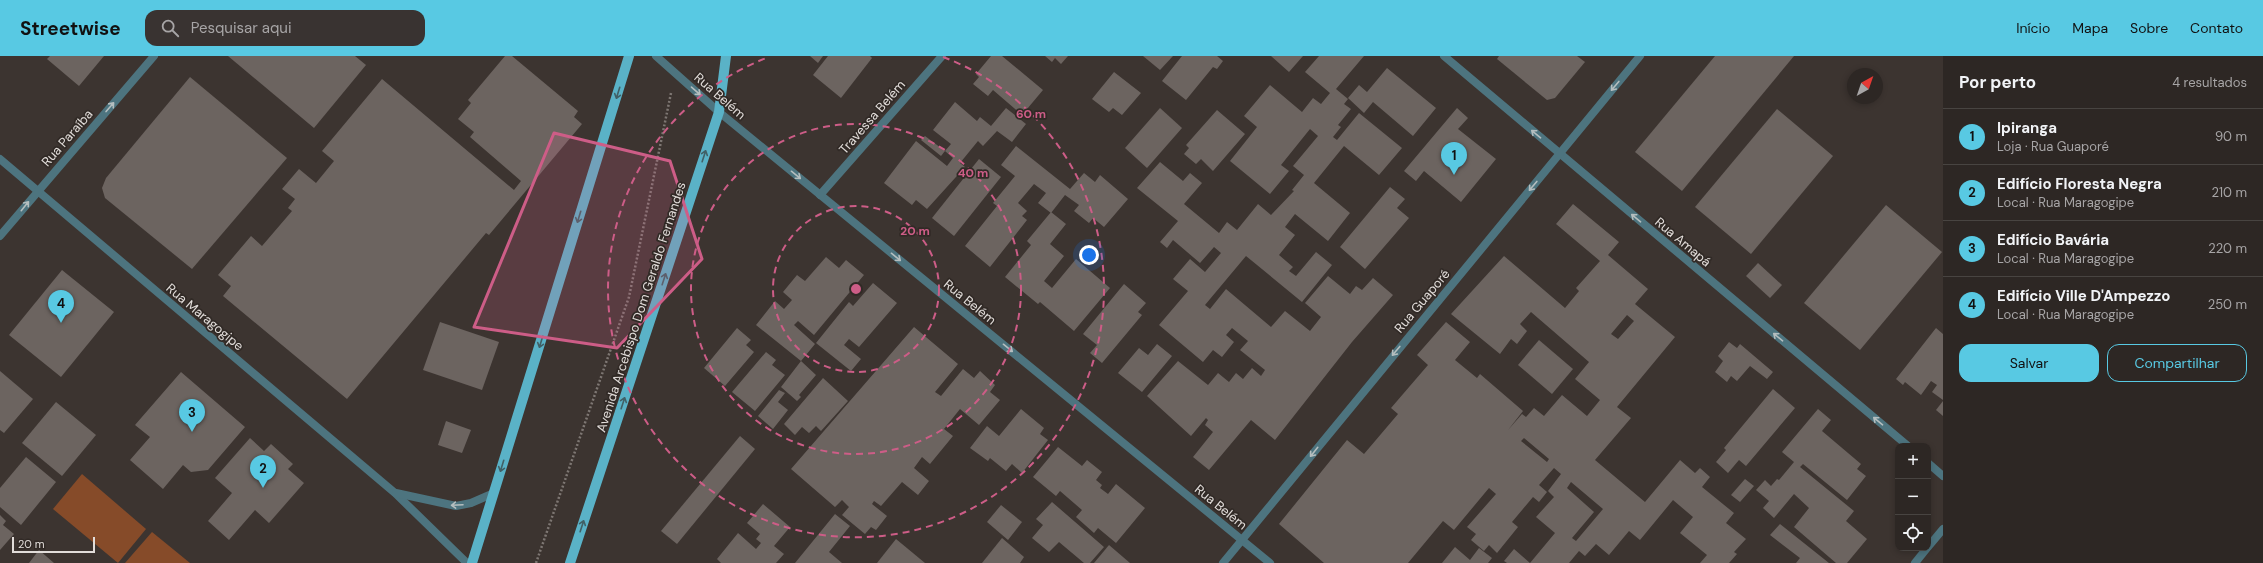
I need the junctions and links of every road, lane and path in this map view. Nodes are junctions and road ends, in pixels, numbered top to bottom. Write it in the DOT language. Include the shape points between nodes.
graph roads {
  1 [pos="154,56"];
  2 [pos="629,56"];
  3 [pos="656,56"];
  4 [pos="726,56"];
  5 [pos="942,56"];
  6 [pos="1444,56"];
  7 [pos="1640,56"];
  8 [pos="675,73"];
  9 [pos="719,112"];
  10 [pos="1560,154"];
  11 [pos="0,159"];
  12 [pos="37,191"];
  13 [pos="820,195"];
  14 [pos="0,236"];
  15 [pos="1904,443"];
  16 [pos="1931,466"];
  17 [pos="1943,476"];
  18 [pos="395,493"];
  19 [pos="494,493"];
  20 [pos="1943,529"];
  21 [pos="1242,540"];
  22 [pos="1931,544"];
  23 [pos="1925,551"];
  24 [pos="467,563"];
  25 [pos="472,563"];
  26 [pos="536,563"];
  27 [pos="570,563"];
  28 [pos="1223,563"];
  29 [pos="1270,563"];
  30 [pos="1914,563"];
  12 -- 1 [label="street, Rua Paraíba, one-way"];
  2 -- 19 [label="main road, one-way"];
  3 -- 8 [label="street, Rua Belém"];
  4 -- 9 [label="main road, Avenida Arcebispo Dom Geraldo Fernandes"];
  5 -- 13 [label="street, Travessa Belém"];
  10 -- 6 [label="street, Rua Amapá, one-way"];
  7 -- 10 [label="street, Rua Guaporé, one-way"];
  8 -- 9 [label="street, Rua Belém, one-way"];
  8 -- 26 [label="path" via="628,297"];
  9 -- 13 [label="street, Rua Belém, one-way"];
  27 -- 9 [label="main road, Avenida Arcebispo Dom Geraldo Fernandes, one-way"];
  15 -- 10 [label="street, Rua Amapá, one-way"];
  10 -- 21 [label="street, Rua Guaporé, one-way"];
  11 -- 12 [label="street, Rua Maragogipe"];
  14 -- 12 [label="street, Rua Paraíba, one-way"];
  12 -- 18 [label="street, Rua Maragogipe"];
  13 -- 21 [label="street, Rua Belém, one-way"];
  16 -- 17 [label="street"];
  19 -- 18 [label="street, Rua Maragogipe, one-way" via="471,503 456,506"];
  18 -- 24 [label="street, Rua Maragogipe"];
  19 -- 25 [label="main road"];
  20 -- 22 [label="street"];
  21 -- 28 [label="street, Rua Guaporé"];
  21 -- 29 [label="street, Rua Belém"];
  23 -- 30 [label="street"];
}
